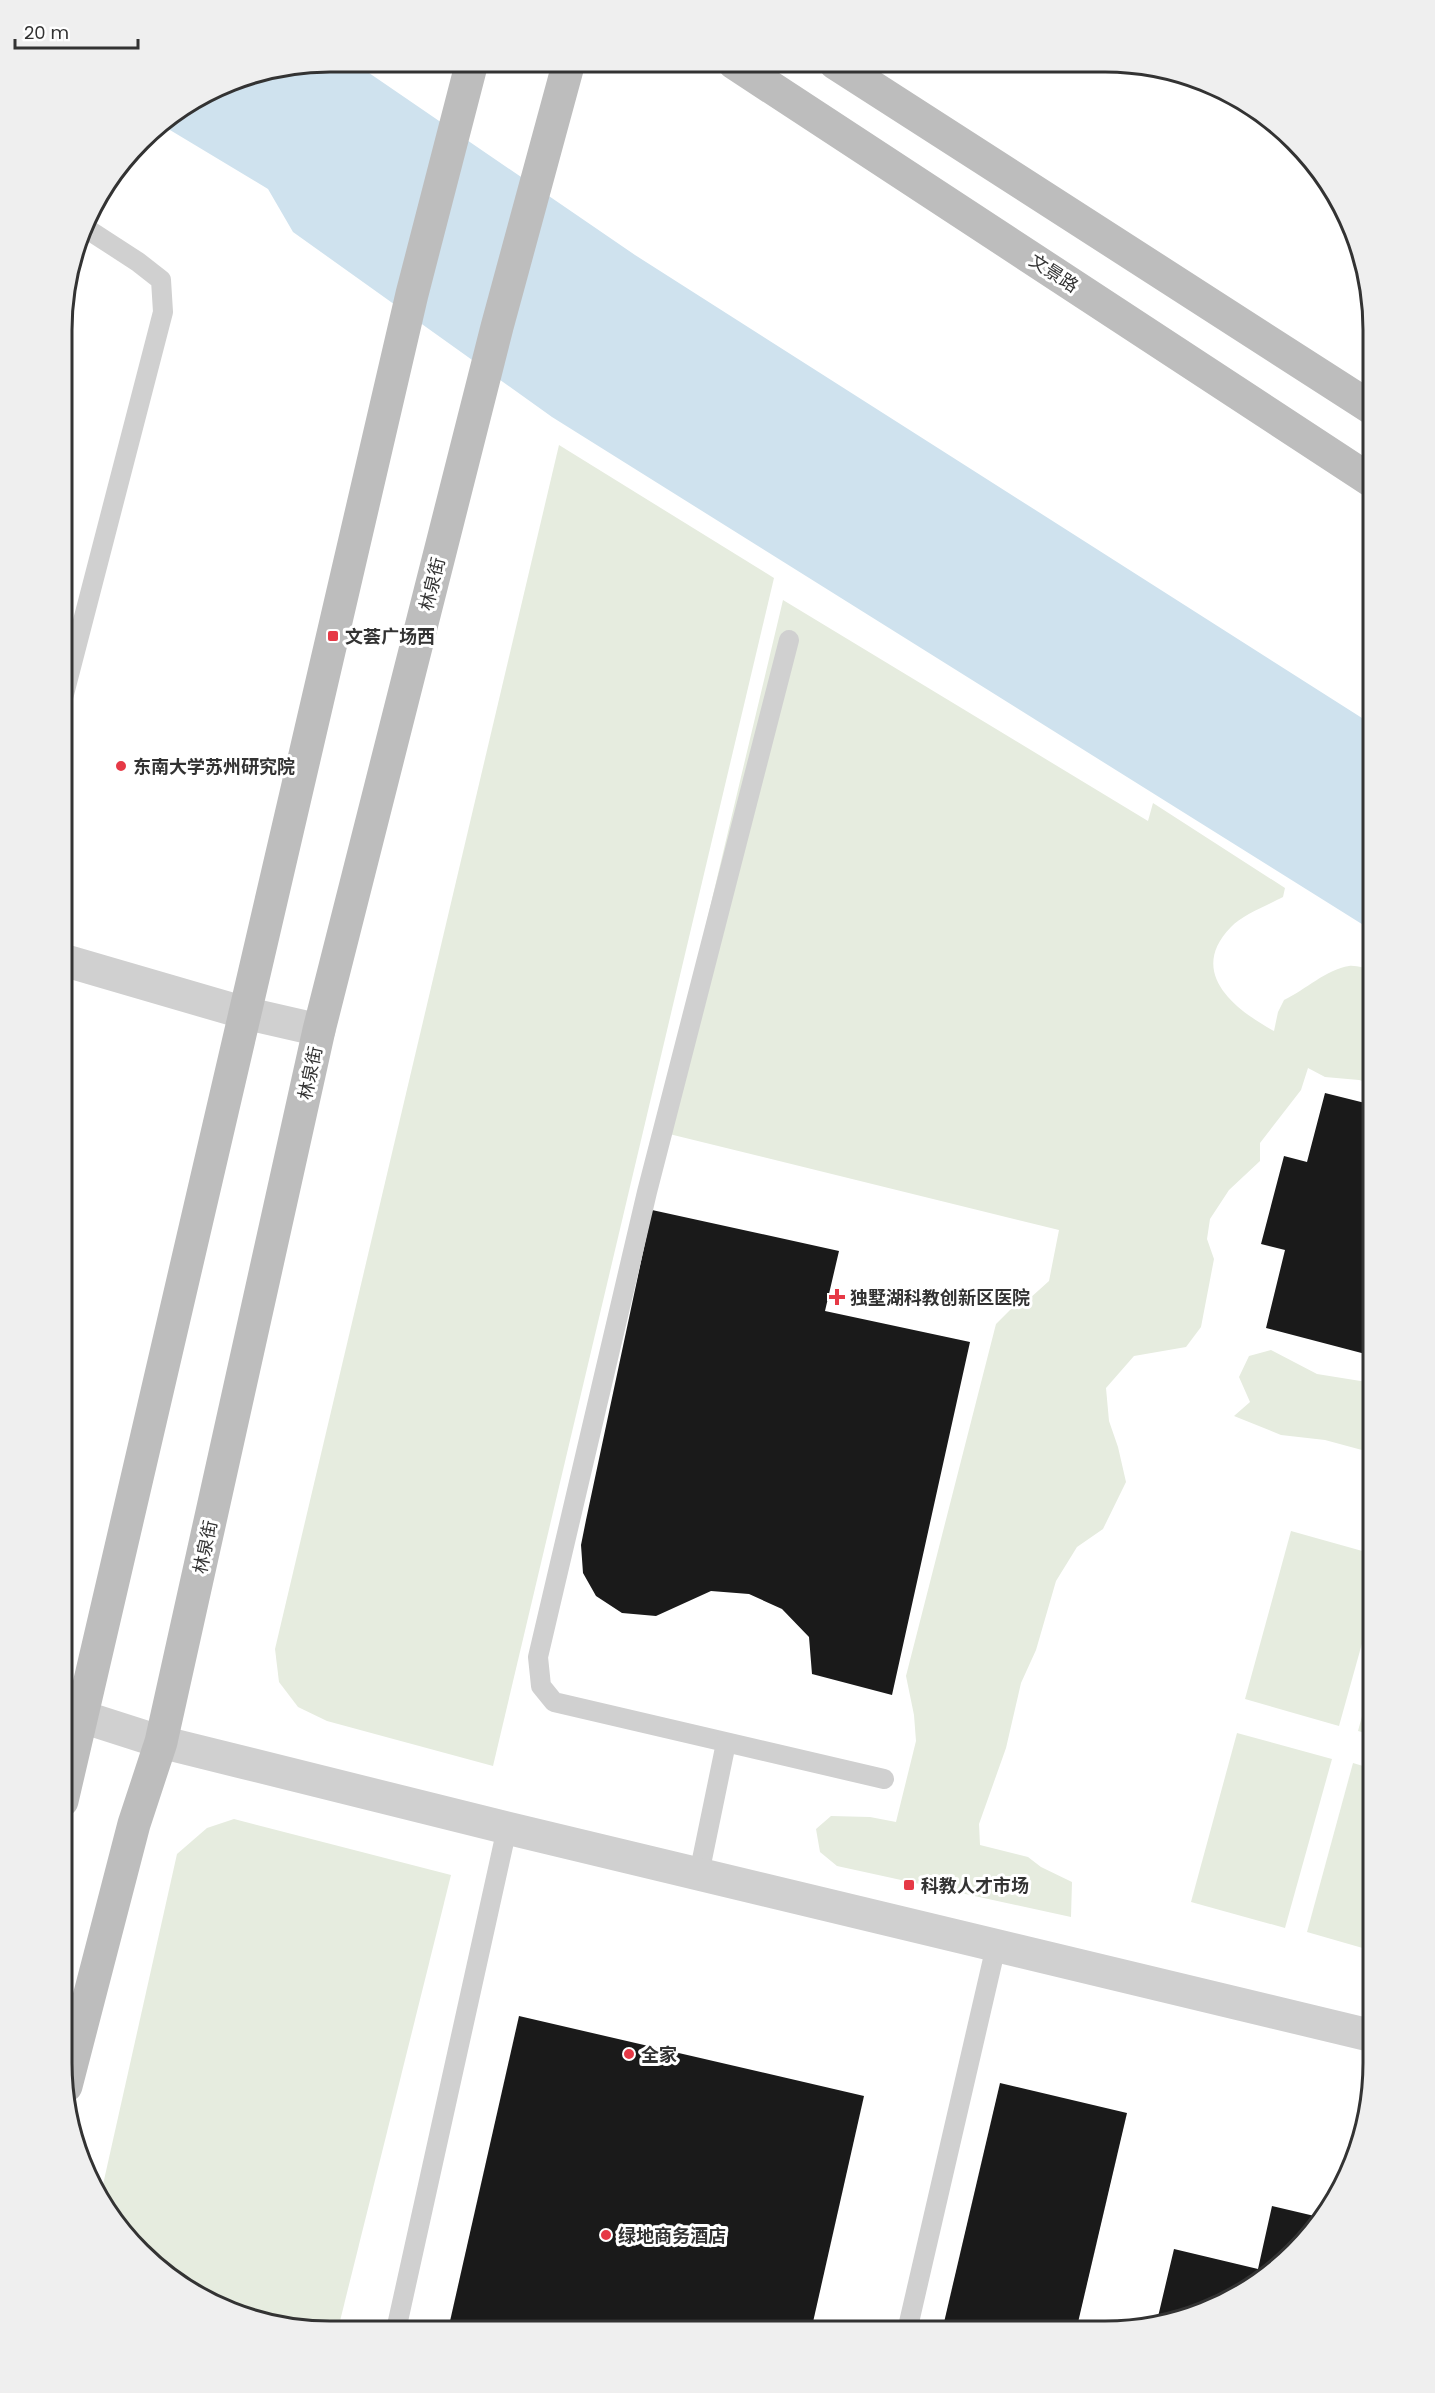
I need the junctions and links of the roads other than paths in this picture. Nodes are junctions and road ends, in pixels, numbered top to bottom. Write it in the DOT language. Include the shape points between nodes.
graph roads {
  1 [pos="469,72"];
  2 [pos="566,72"];
  3 [pos="748,72"];
  4 [pos="849,72"];
  5 [pos="92,232"];
  6 [pos="1363,403"];
  7 [pos="1363,475"];
  8 [pos="789,640"];
  9 [pos="72,663"];
  10 [pos="72,963"];
  11 [pos="245,1013"];
  12 [pos="319,1030"];
  13 [pos="83,1717"];
  14 [pos="161,1742"];
  15 [pos="726,1743"];
  16 [pos="72,1761"];
  17 [pos="884,1779"];
  18 [pos="507,1828"];
  19 [pos="699,1874"];
  20 [pos="996,1946"];
  21 [pos="1363,2034"];
  22 [pos="72,2063"];
  23 [pos="398,2321"];
  24 [pos="909,2321"];
  1 -- 11 [label="main road" via="412,294"];
  2 -- 12 [label="main road, 林泉街" via="497,327"];
  3 -- 7 [label="main road, 文景路"];
  4 -- 6 [label="main road"];
  5 -- 9 [label="lane" via="161,280 163,312"];
  8 -- 15 [label="lane" via="647,1192 538,1657 541,1686 554,1702"];
  10 -- 11 [label="street"];
  11 -- 12 [label="street"];
  11 -- 13 [label="main road"];
  12 -- 14 [label="main road, 林泉街"];
  13 -- 14 [label="street"];
  13 -- 16 [label="main road"];
  14 -- 18 [label="street"];
  14 -- 22 [label="main road, 林泉街" via="134,1824"];
  15 -- 17 [label="lane"];
  15 -- 19 [label="lane"];
  18 -- 19 [label="street"];
  18 -- 23 [label="lane"];
  19 -- 20 [label="street"];
  20 -- 21 [label="street"];
  20 -- 24 [label="lane"];
}
